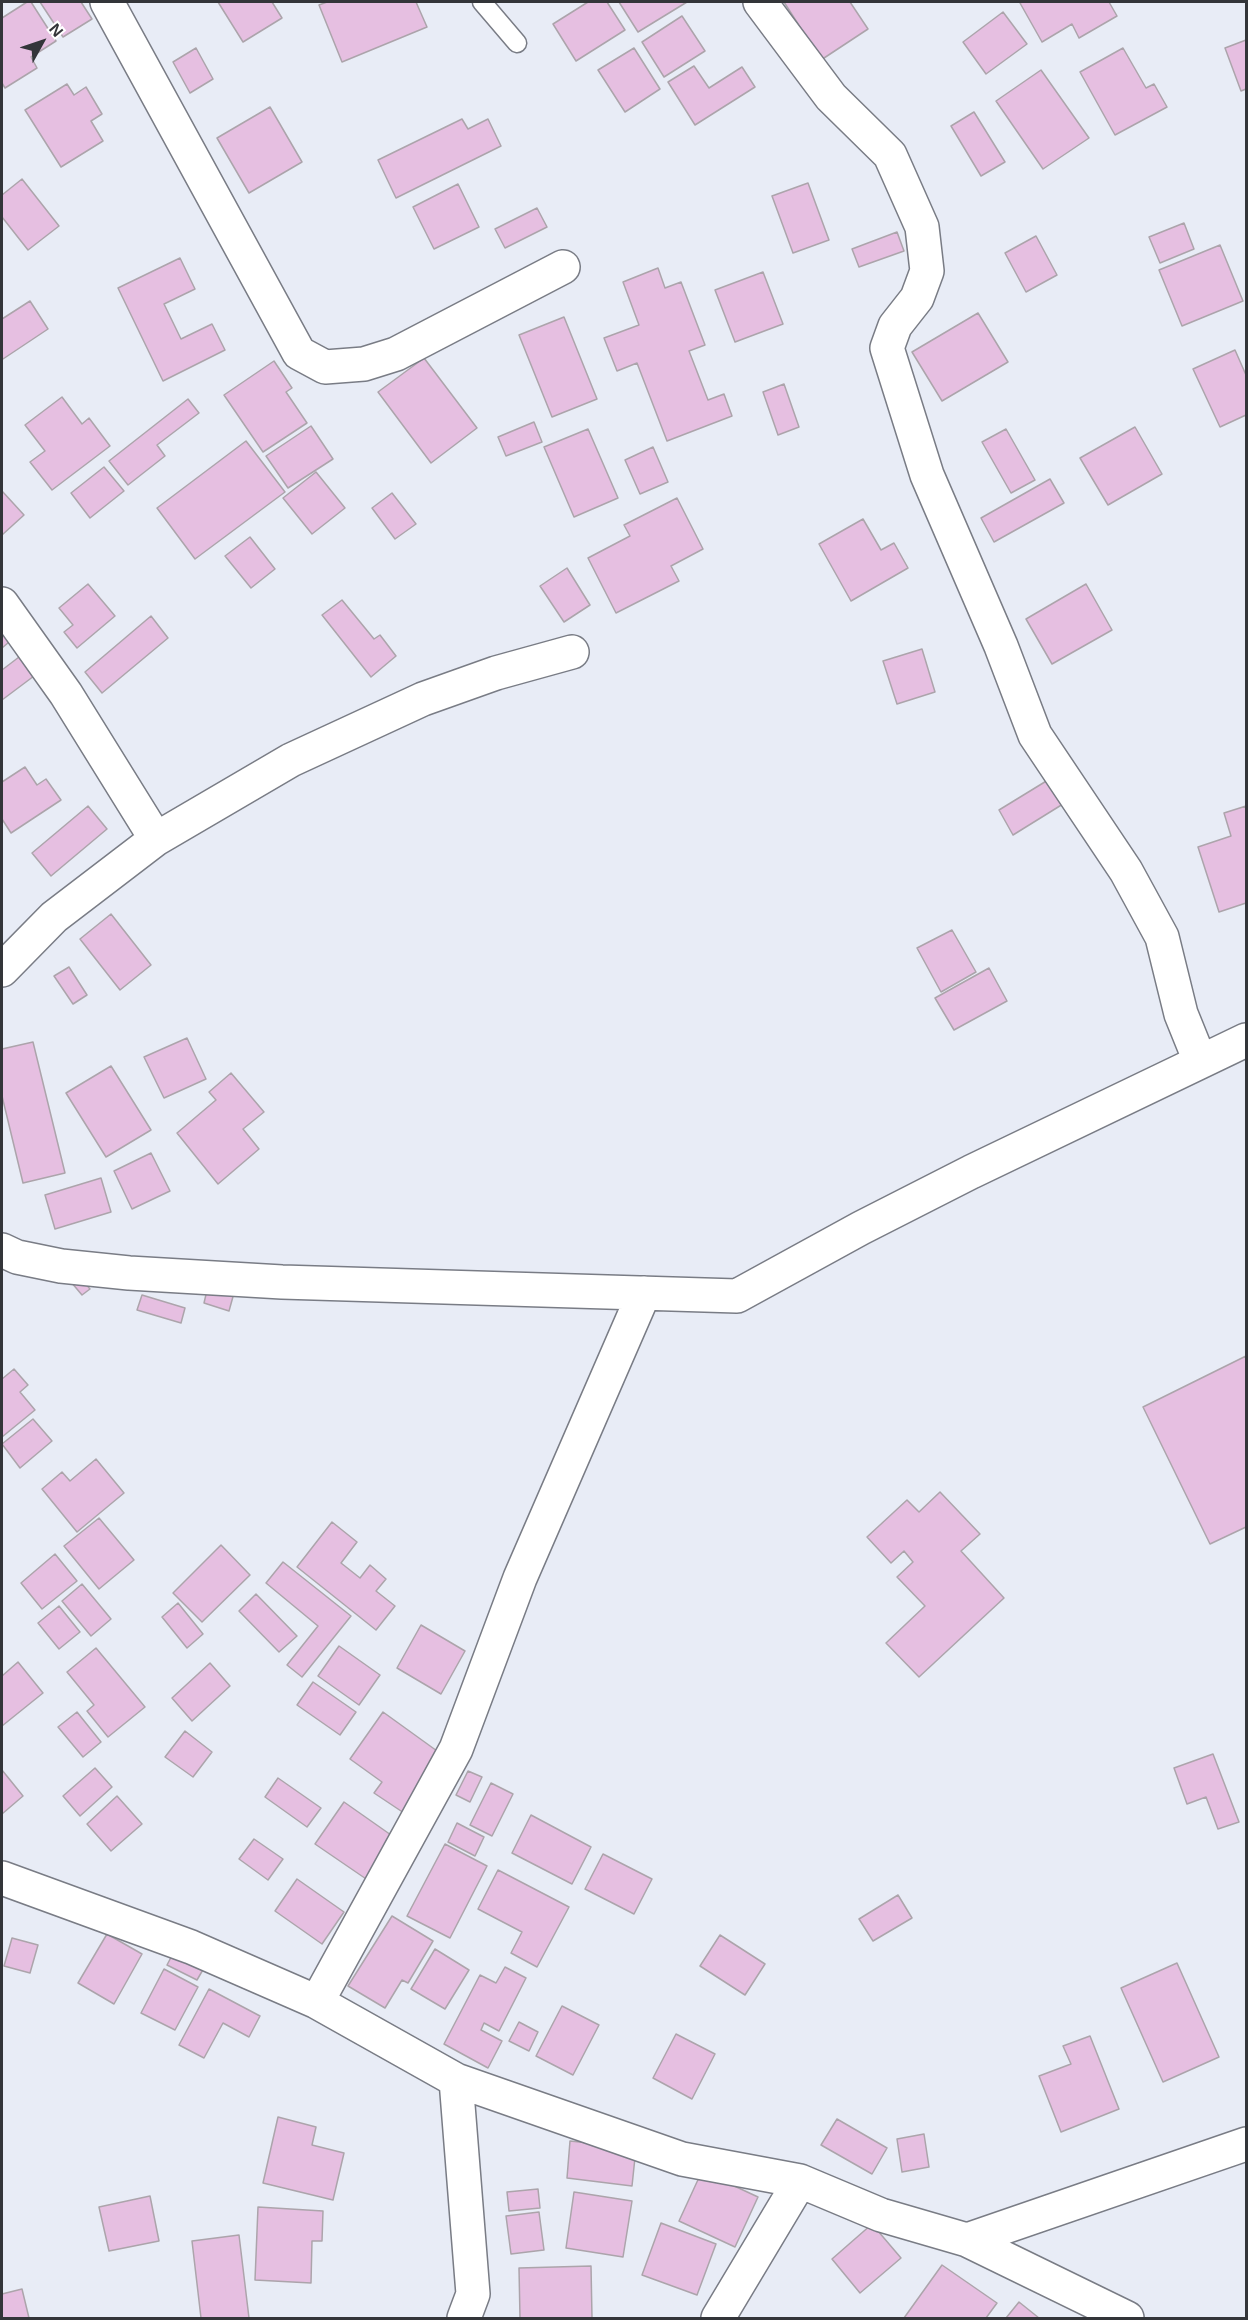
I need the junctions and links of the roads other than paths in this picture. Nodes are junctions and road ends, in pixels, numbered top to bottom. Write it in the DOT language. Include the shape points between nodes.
graph roads {
  1 [pos="106,2"];
  2 [pos="482,2"];
  3 [pos="760,2"];
  4 [pos="517,42"];
  5 [pos="563,267"];
  6 [pos="2,604"];
  7 [pos="572,652"];
  8 [pos="156,839"];
  9 [pos="2,970"];
  10 [pos="1246,1040"];
  11 [pos="1200,1061"];
  12 [pos="2,1250"];
  13 [pos="644,1293"];
  14 [pos="2,1878"];
  15 [pos="317,2002"];
  16 [pos="456,2080"];
  17 [pos="1246,2144"];
  18 [pos="800,2181"];
  19 [pos="967,2240"];
  20 [pos="464,2319"];
  21 [pos="718,2319"];
  22 [pos="1128,2319"];
  1 -- 5 [label="street" via="299,353 325,367 364,364 396,354"];
  2 -- 4 [label="lane"];
  3 -- 11 [label="street" via="831,97 890,155 922,227 927,271 917,298 895,326 887,348 927,475 1035,735 1126,871 1162,937 1181,1014"];
  6 -- 8 [label="street" via="66,694"];
  7 -- 8 [label="street" via="423,699 291,760"];
  8 -- 9 [label="street" via="54,917"];
  10 -- 11 [label="street"];
  11 -- 13 [label="street" via="901,1207 737,1296"];
  12 -- 13 [label="street" via="61,1266 129,1273 282,1282"];
  13 -- 15 [label="street" via="520,1578 456,1749"];
  14 -- 15 [label="street" via="191,1947"];
  15 -- 16 [label="street"];
  16 -- 18 [label="street" via="682,2159"];
  16 -- 20 [label="street" via="473,2294"];
  17 -- 19 [label="street"];
  18 -- 19 [label="street" via="881,2215"];
  18 -- 21 [label="street"];
  19 -- 22 [label="street"];
}
